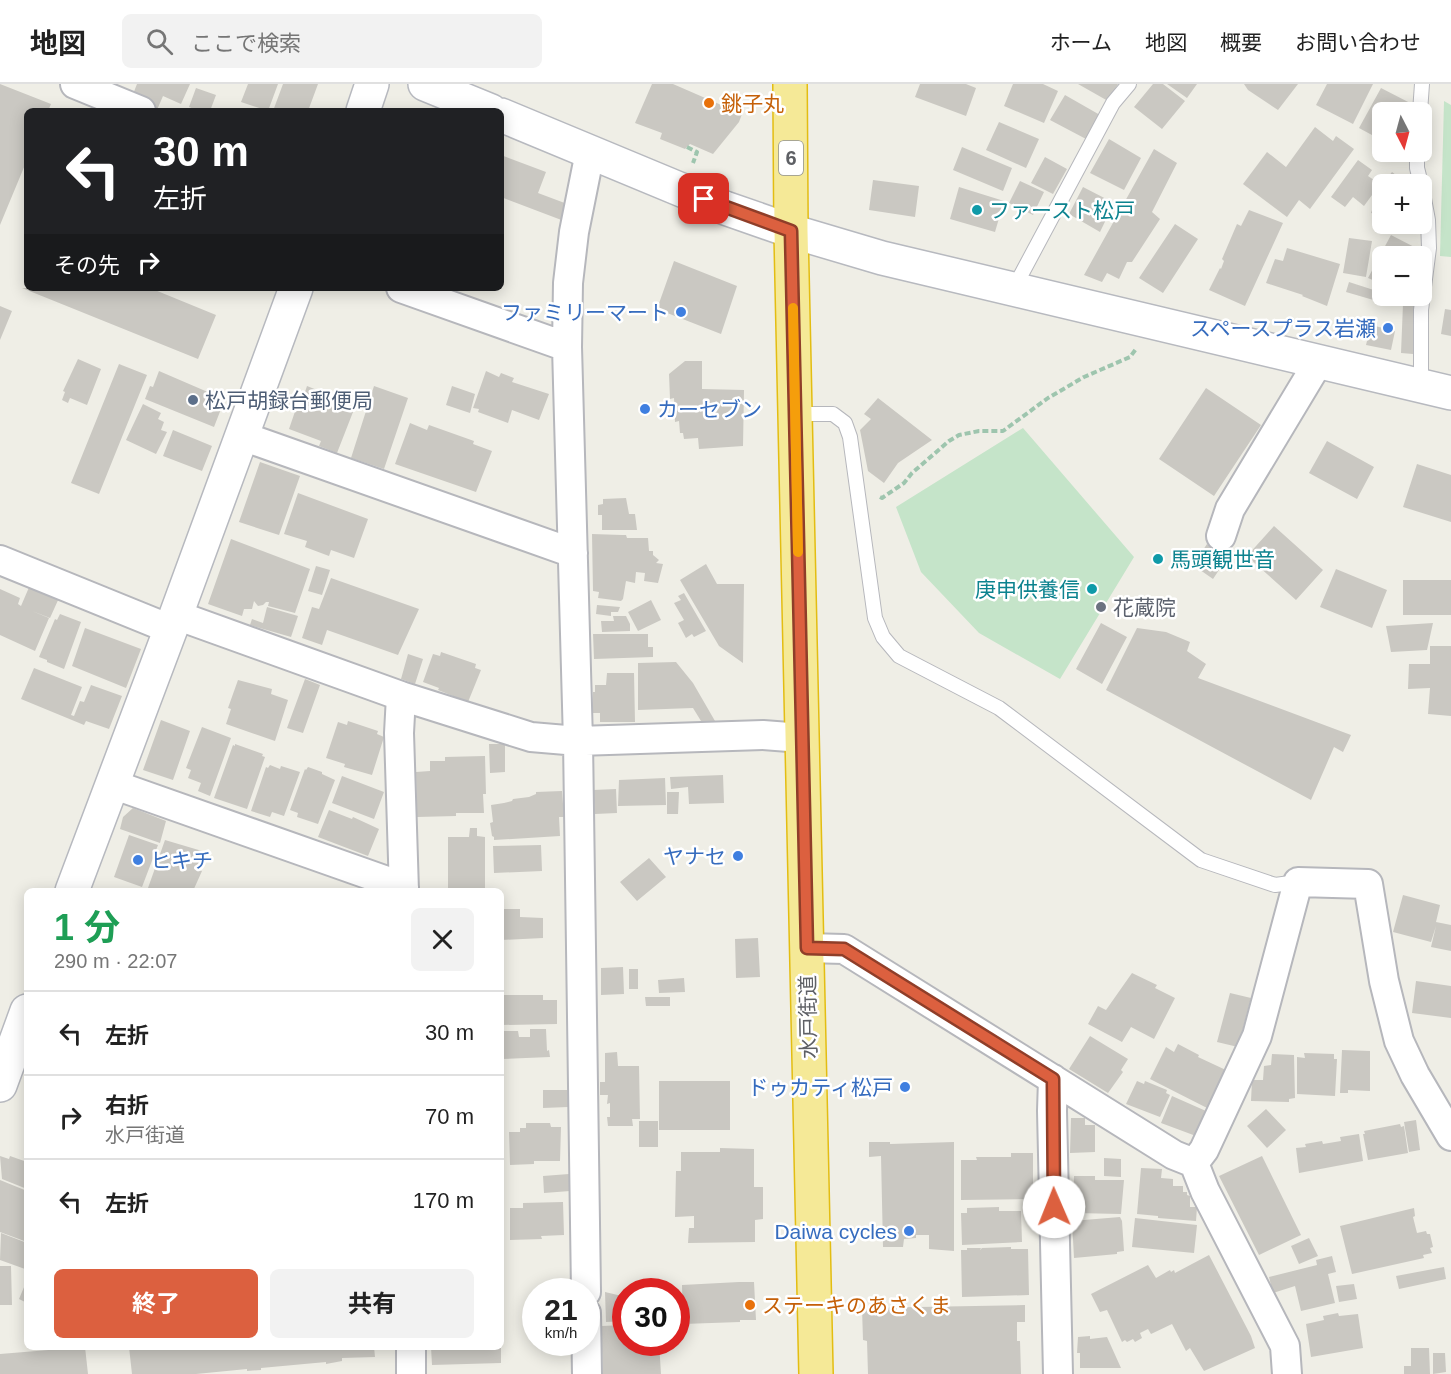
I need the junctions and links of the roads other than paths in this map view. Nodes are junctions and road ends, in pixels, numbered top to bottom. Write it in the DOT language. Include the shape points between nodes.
graph roads {
  1 [pos="75,84"];
  2 [pos="372,84"];
  3 [pos="425,84"];
  4 [pos="790,84"];
  5 [pos="1129,84"];
  6 [pos="1422,84"];
  7 [pos="1421,102"];
  8 [pos="134,108"];
  9 [pos="364,108"];
  10 [pos="484,108"];
  11 [pos="504,116"];
  12 [pos="590,152"];
  13 [pos="791,231"];
  14 [pos="1428,234"];
  15 [pos="1014,288"];
  16 [pos="295,291"];
  17 [pos="409,291"];
  18 [pos="567,347"];
  19 [pos="1319,361"];
  20 [pos="1436,389"];
  21 [pos="795,414"];
  22 [pos="242,436"];
  23 [pos="1221,536"];
  24 [pos="573,553"];
  25 [pos="0,560"];
  26 [pos="173,622"];
  27 [pos="401,696"];
  28 [pos="802,738"];
  29 [pos="578,741"];
  30 [pos="112,784"];
  31 [pos="1298,882"];
  32 [pos="73,888"];
  33 [pos="401,888"];
  34 [pos="404,888"];
  35 [pos="807,948"];
  36 [pos="24,1019"];
  37 [pos="1,1079"];
  38 [pos="1053,1079"];
  39 [pos="1451,1136"];
  40 [pos="1194,1163"];
  41 [pos="586,1278"];
  42 [pos="411,1350"];
  43 [pos="587,1356"];
  44 [pos="411,1374"];
  45 [pos="587,1374"];
  46 [pos="816,1374"];
  47 [pos="1058,1374"];
  48 [pos="1287,1374"];
  1 -- 8 [label="street"];
  2 -- 9 [label="street"];
  3 -- 10 [label="street"];
  4 -- 13 [label="highway, 水戸街道 / 6"];
  5 -- 15 [label="lane" via="1113,103"];
  6 -- 7 [label="lane"];
  11 -- 12 [label="street"];
  12 -- 13 [label="street"];
  12 -- 18 [label="street" via="573,232"];
  13 -- 15 [label="street" via="882,258"];
  13 -- 21 [label="highway, 水戸街道 / 6"];
  14 -- 20 [label="lane" via="1420,310"];
  15 -- 19 [label="street"];
  16 -- 22 [label="street"];
  17 -- 18 [label="street"];
  18 -- 24 [label="street"];
  19 -- 20 [label="street"];
  19 -- 23 [label="street" via="1230,509"];
  21 -- 28 [label="highway, 水戸街道 / 6"];
  21 -- 31 [label="lane" via="833,414 845,423 875,618 883,637 899,656 999,708 1201,860 1275,885"];
  22 -- 24 [label="street"];
  22 -- 26 [label="street"];
  24 -- 29 [label="street"];
  25 -- 26 [label="street"];
  26 -- 27 [label="street"];
  26 -- 30 [label="street"];
  27 -- 29 [label="street" via="531,737"];
  27 -- 34 [label="street"];
  28 -- 29 [label="street" via="763,735"];
  28 -- 35 [label="highway, 水戸街道 / 6"];
  29 -- 41 [label="street"];
  30 -- 32 [label="street"];
  30 -- 33 [label="street"];
  31 -- 39 [label="street" via="1368,884 1384,981 1399,1041"];
  31 -- 40 [label="street" via="1257,1036 1204,1150"];
  35 -- 38 [label="street" via="844,949"];
  35 -- 46 [label="highway, 水戸街道 / 6"];
  36 -- 37 [label="street"];
  38 -- 40 [label="street" via="1174,1155"];
  38 -- 47 [label="street"];
  40 -- 48 [label="street" via="1285,1346"];
  42 -- 44 [label="street"];
  43 -- 45 [label="street"];
}
